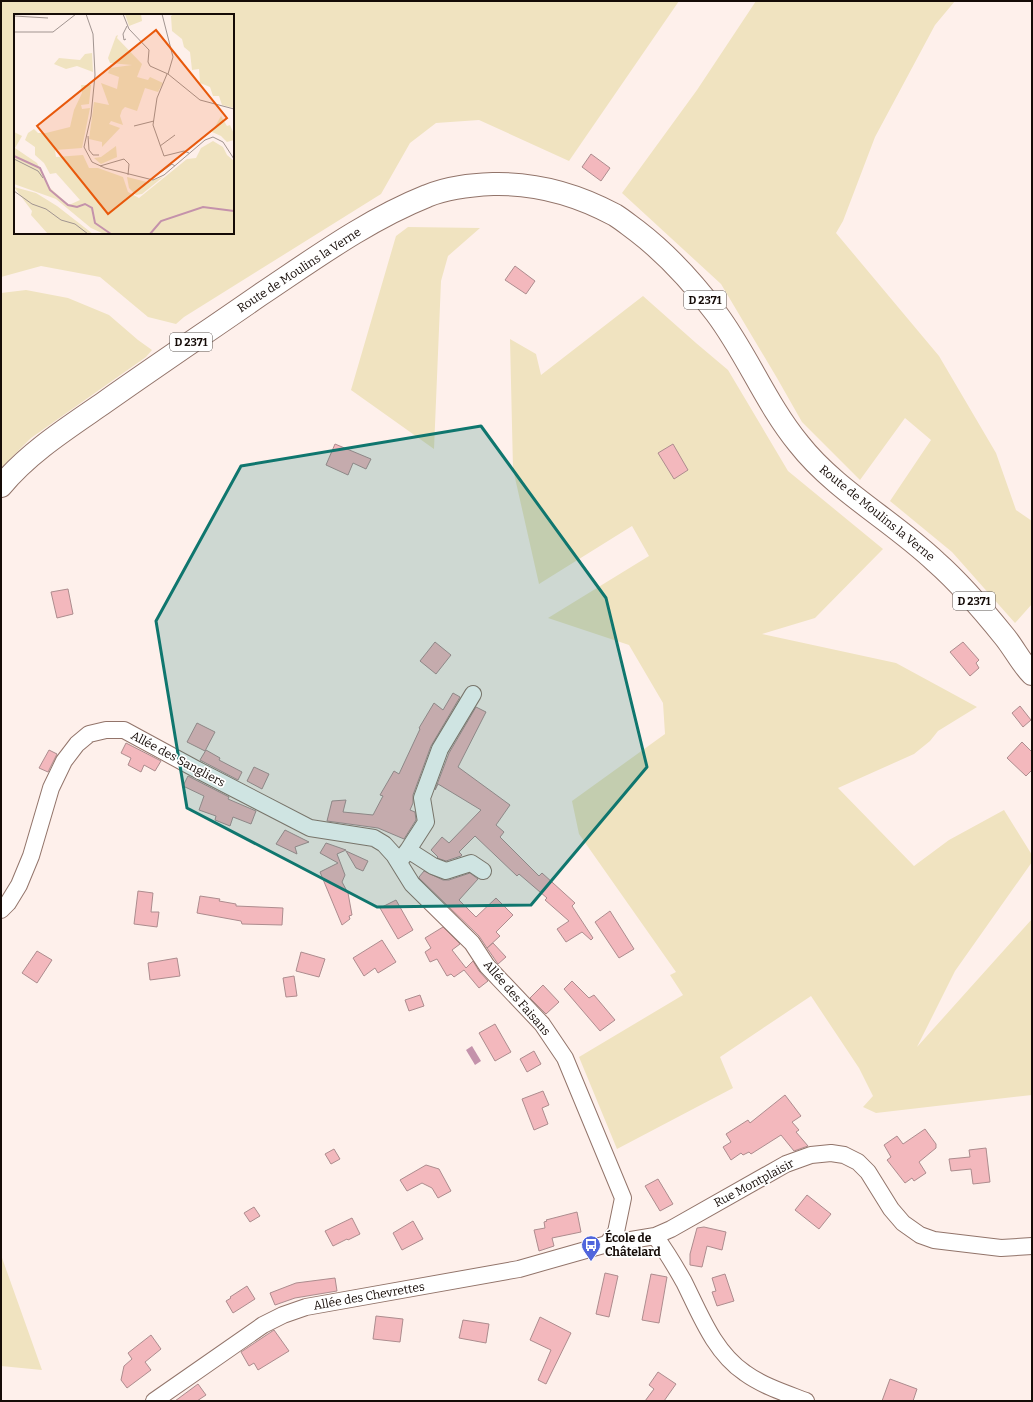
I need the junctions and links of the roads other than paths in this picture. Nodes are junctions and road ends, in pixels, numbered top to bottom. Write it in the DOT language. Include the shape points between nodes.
graph roads {
  1 [pos="1,486"];
  2 [pos="1032,674"];
  3 [pos="473,694"];
  4 [pos="404,856"];
  5 [pos="483,871"];
  6 [pos="412,884"];
  7 [pos="1,910"];
  8 [pos="657,1234"];
  9 [pos="607,1244"];
  10 [pos="1032,1246"];
  11 [pos="154,1401"];
  12 [pos="806,1401"];
  1 -- 2 [label="main road, Route de Moulins la Verne / D 2371" via="44,444 343,239 430,194 469,185 507,184 538,187 578,198 618,217 649,240 714,310 799,444 825,472 940,564 1007,639"];
  3 -- 4 [label="street" via="440,750 422,798 426,822"];
  4 -- 5 [label="street" via="446,871 471,863"];
  4 -- 6 [label="street, Allée des Sangliers"];
  4 -- 7 [label="street, Allée des Sangliers" via="374,838 310,828 124,730 106,730 89,734 76,744 64,761 51,788 31,856 19,885"];
  6 -- 9 [label="street, Allée des Faisans" via="472,943 487,966 542,1024 565,1058 623,1198 616,1232"];
  8 -- 9 [label="street, Rue Montplaisir"];
  8 -- 10 [label="street, Rue Montplaisir" via="671,1229 786,1164 811,1155 831,1153 844,1155 858,1162 868,1172 891,1209 903,1223 920,1235 934,1240 1002,1248"];
  8 -- 12 [label="street" via="712,1337 728,1357 761,1383"];
  9 -- 11 [label="street, Allée des Chevrettes" via="519,1269 300,1309 263,1325"];
}
